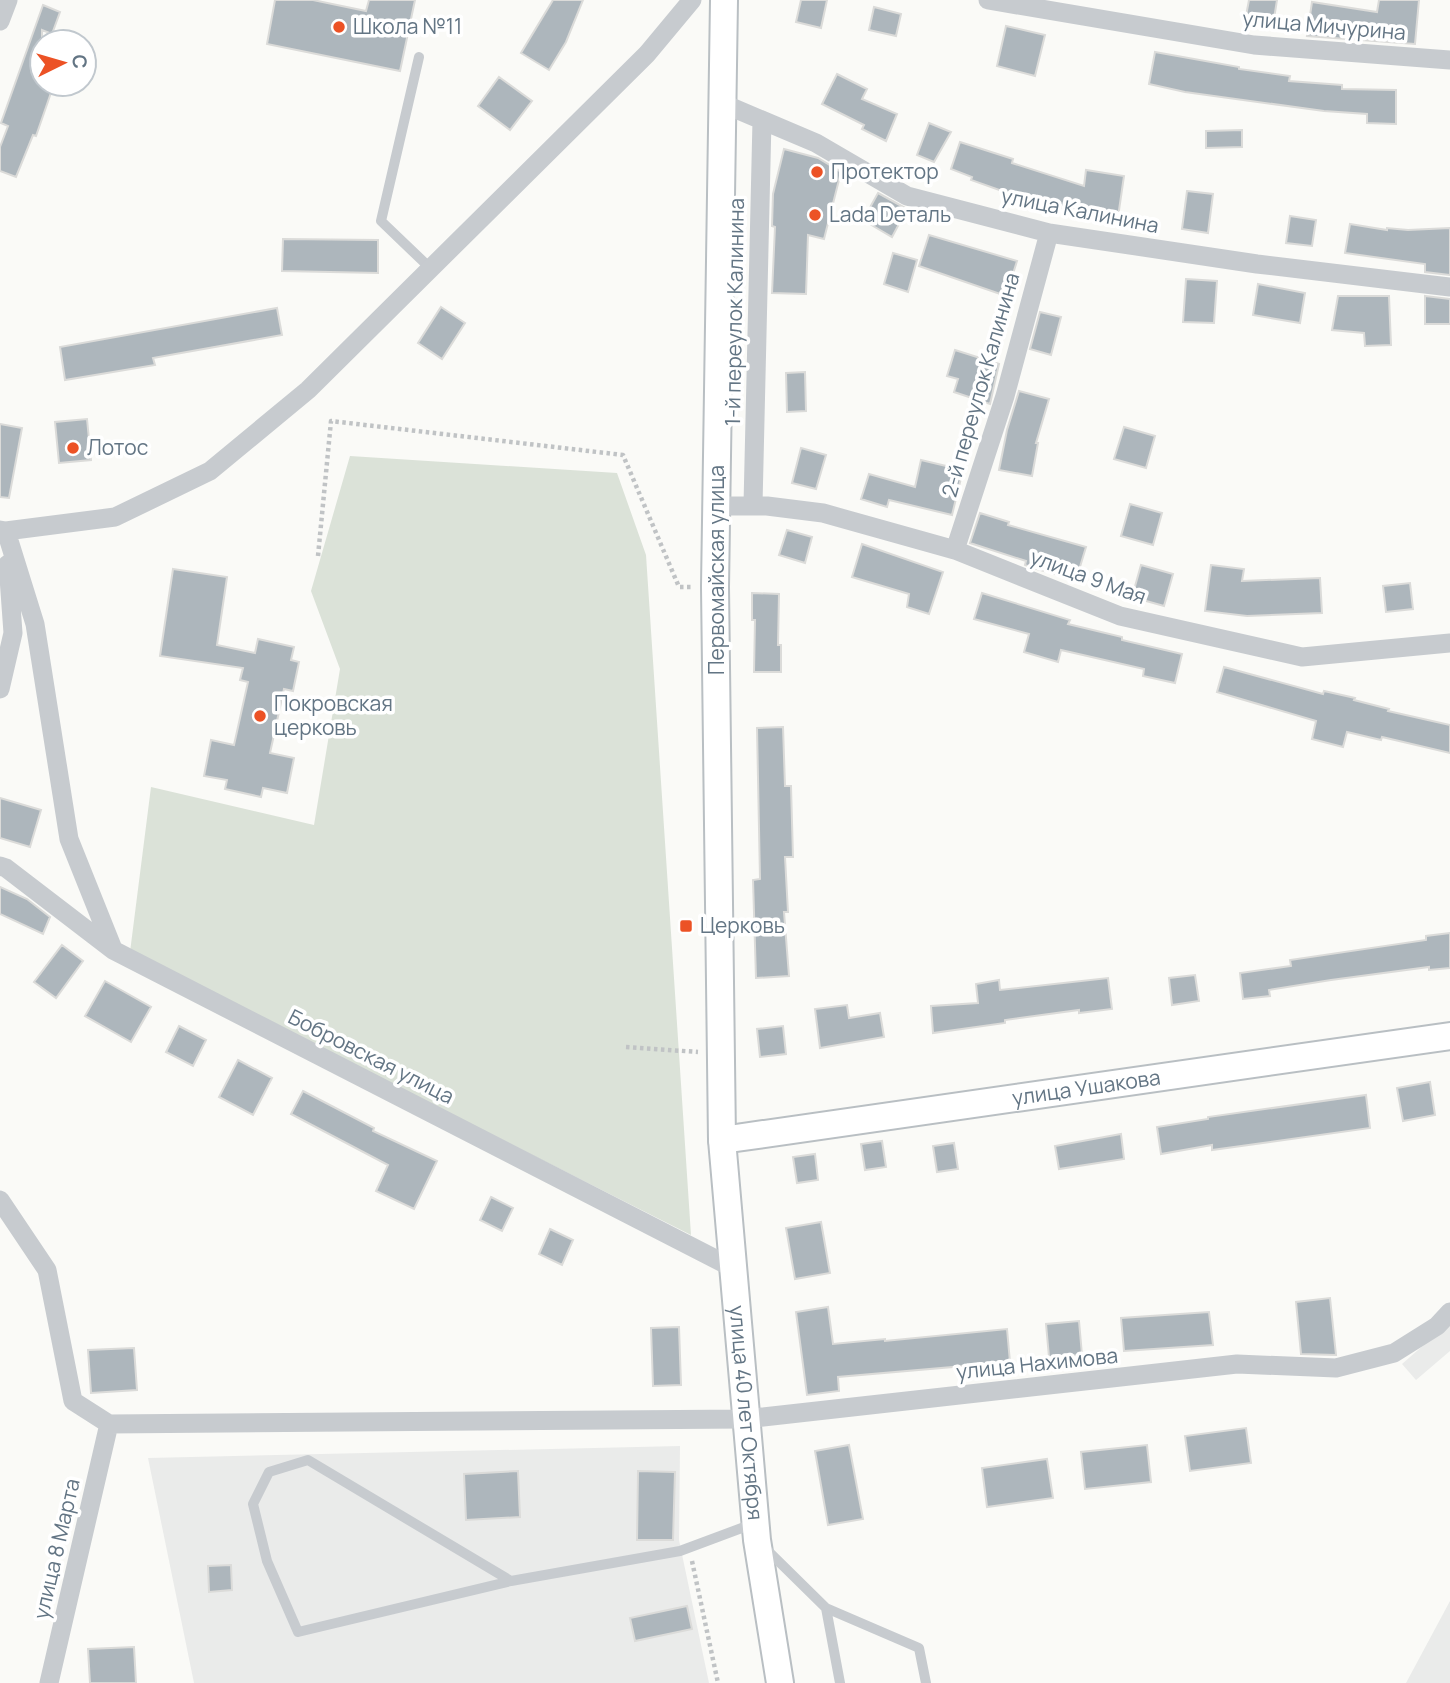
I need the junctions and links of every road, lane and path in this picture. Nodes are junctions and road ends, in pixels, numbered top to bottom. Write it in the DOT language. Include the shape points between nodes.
graph roads {
  1 [pos="8,0"];
  2 [pos="692,0"];
  3 [pos="724,0"];
  4 [pos="988,0"];
  5 [pos="0,21"];
  6 [pos="419,57"];
  7 [pos="1450,60"];
  8 [pos="724,104"];
  9 [pos="762,120"];
  10 [pos="1049,233"];
  11 [pos="429,267"];
  12 [pos="1450,287"];
  13 [pos="753,505"];
  14 [pos="717,506"];
  15 [pos="3,530"];
  16 [pos="955,550"];
  17 [pos="318,556"];
  18 [pos="715,587"];
  19 [pos="1450,643"];
  20 [pos="0,689"];
  21 [pos="0,866"];
  22 [pos="113,950"];
  23 [pos="1450,1036"];
  24 [pos="626,1047"];
  25 [pos="719,1053"];
  26 [pos="722,1140"];
  27 [pos="0,1200"];
  28 [pos="733,1268"];
  29 [pos="1450,1312"];
  30 [pos="745,1419"];
  31 [pos="109,1424"];
  32 [pos="756,1532"];
  33 [pos="689,1548"];
  34 [pos="511,1581"];
  35 [pos="826,1608"];
  36 [pos="49,1683"];
  37 [pos="718,1683"];
  38 [pos="780,1683"];
  39 [pos="840,1683"];
  40 [pos="926,1683"];
  1 -- 5 [label="street"];
  2 -- 11 [label="street" via="647,54"];
  3 -- 8 [label="main road, Первомайская улица"];
  4 -- 7 [label="street, улица Мичурина" via="1254,45"];
  6 -- 11 [label="lane" via="381,221"];
  8 -- 9 [label="street, улица Калинина"];
  8 -- 14 [label="main road, Первомайская улица"];
  9 -- 10 [label="street, улица Калинина" via="816,143 907,196"];
  9 -- 13 [label="street, 1-й переулок Калинина"];
  10 -- 12 [label="street, улица Калинина"];
  10 -- 16 [label="street, 2-й переулок Калинина" via="1005,396"];
  11 -- 15 [label="street" via="308,390 210,471 116,517"];
  13 -- 14 [label="street, улица 9 Мая"];
  13 -- 16 [label="street, улица 9 Мая" via="823,513"];
  14 -- 18 [label="main road, Первомайская улица"];
  15 -- 20 [label="street" via="13,634"];
  15 -- 22 [label="street" via="35,624 69,839"];
  16 -- 19 [label="street, улица 9 Мая" via="1120,616 1302,657"];
  17 -- 18 [label="path" via="331,421 623,455 679,587"];
  18 -- 25 [label="main road, Первомайская улица"];
  21 -- 22 [label="street, Бобровская улица"];
  22 -- 28 [label="street, Бобровская улица"];
  23 -- 26 [label="main road, улица Ушакова"];
  24 -- 25 [label="path"];
  25 -- 26 [label="main road, Первомайская улица"];
  26 -- 28 [label="main road, улица 40 лет Октября"];
  27 -- 31 [label="street" via="47,1270 73,1401"];
  28 -- 30 [label="main road, улица 40 лет Октября"];
  29 -- 30 [label="street, улица Нахимова" via="1437,1326 1394,1353 1336,1368 1237,1364"];
  30 -- 31 [label="street, улица Нахимова"];
  30 -- 32 [label="main road, улица 40 лет Октября"];
  31 -- 36 [label="street, улица 8 Марта"];
  32 -- 33 [label="lane"];
  32 -- 35 [label="lane"];
  32 -- 38 [label="main road, улица 40 лет Октября"];
  33 -- 34 [label="lane"];
  33 -- 37 [label="path"];
  34 -- 34 [label="lane" via="298,1632 267,1561 253,1503 269,1472 308,1460"];
  35 -- 39 [label="lane"];
  35 -- 40 [label="lane" via="919,1648"];
}
